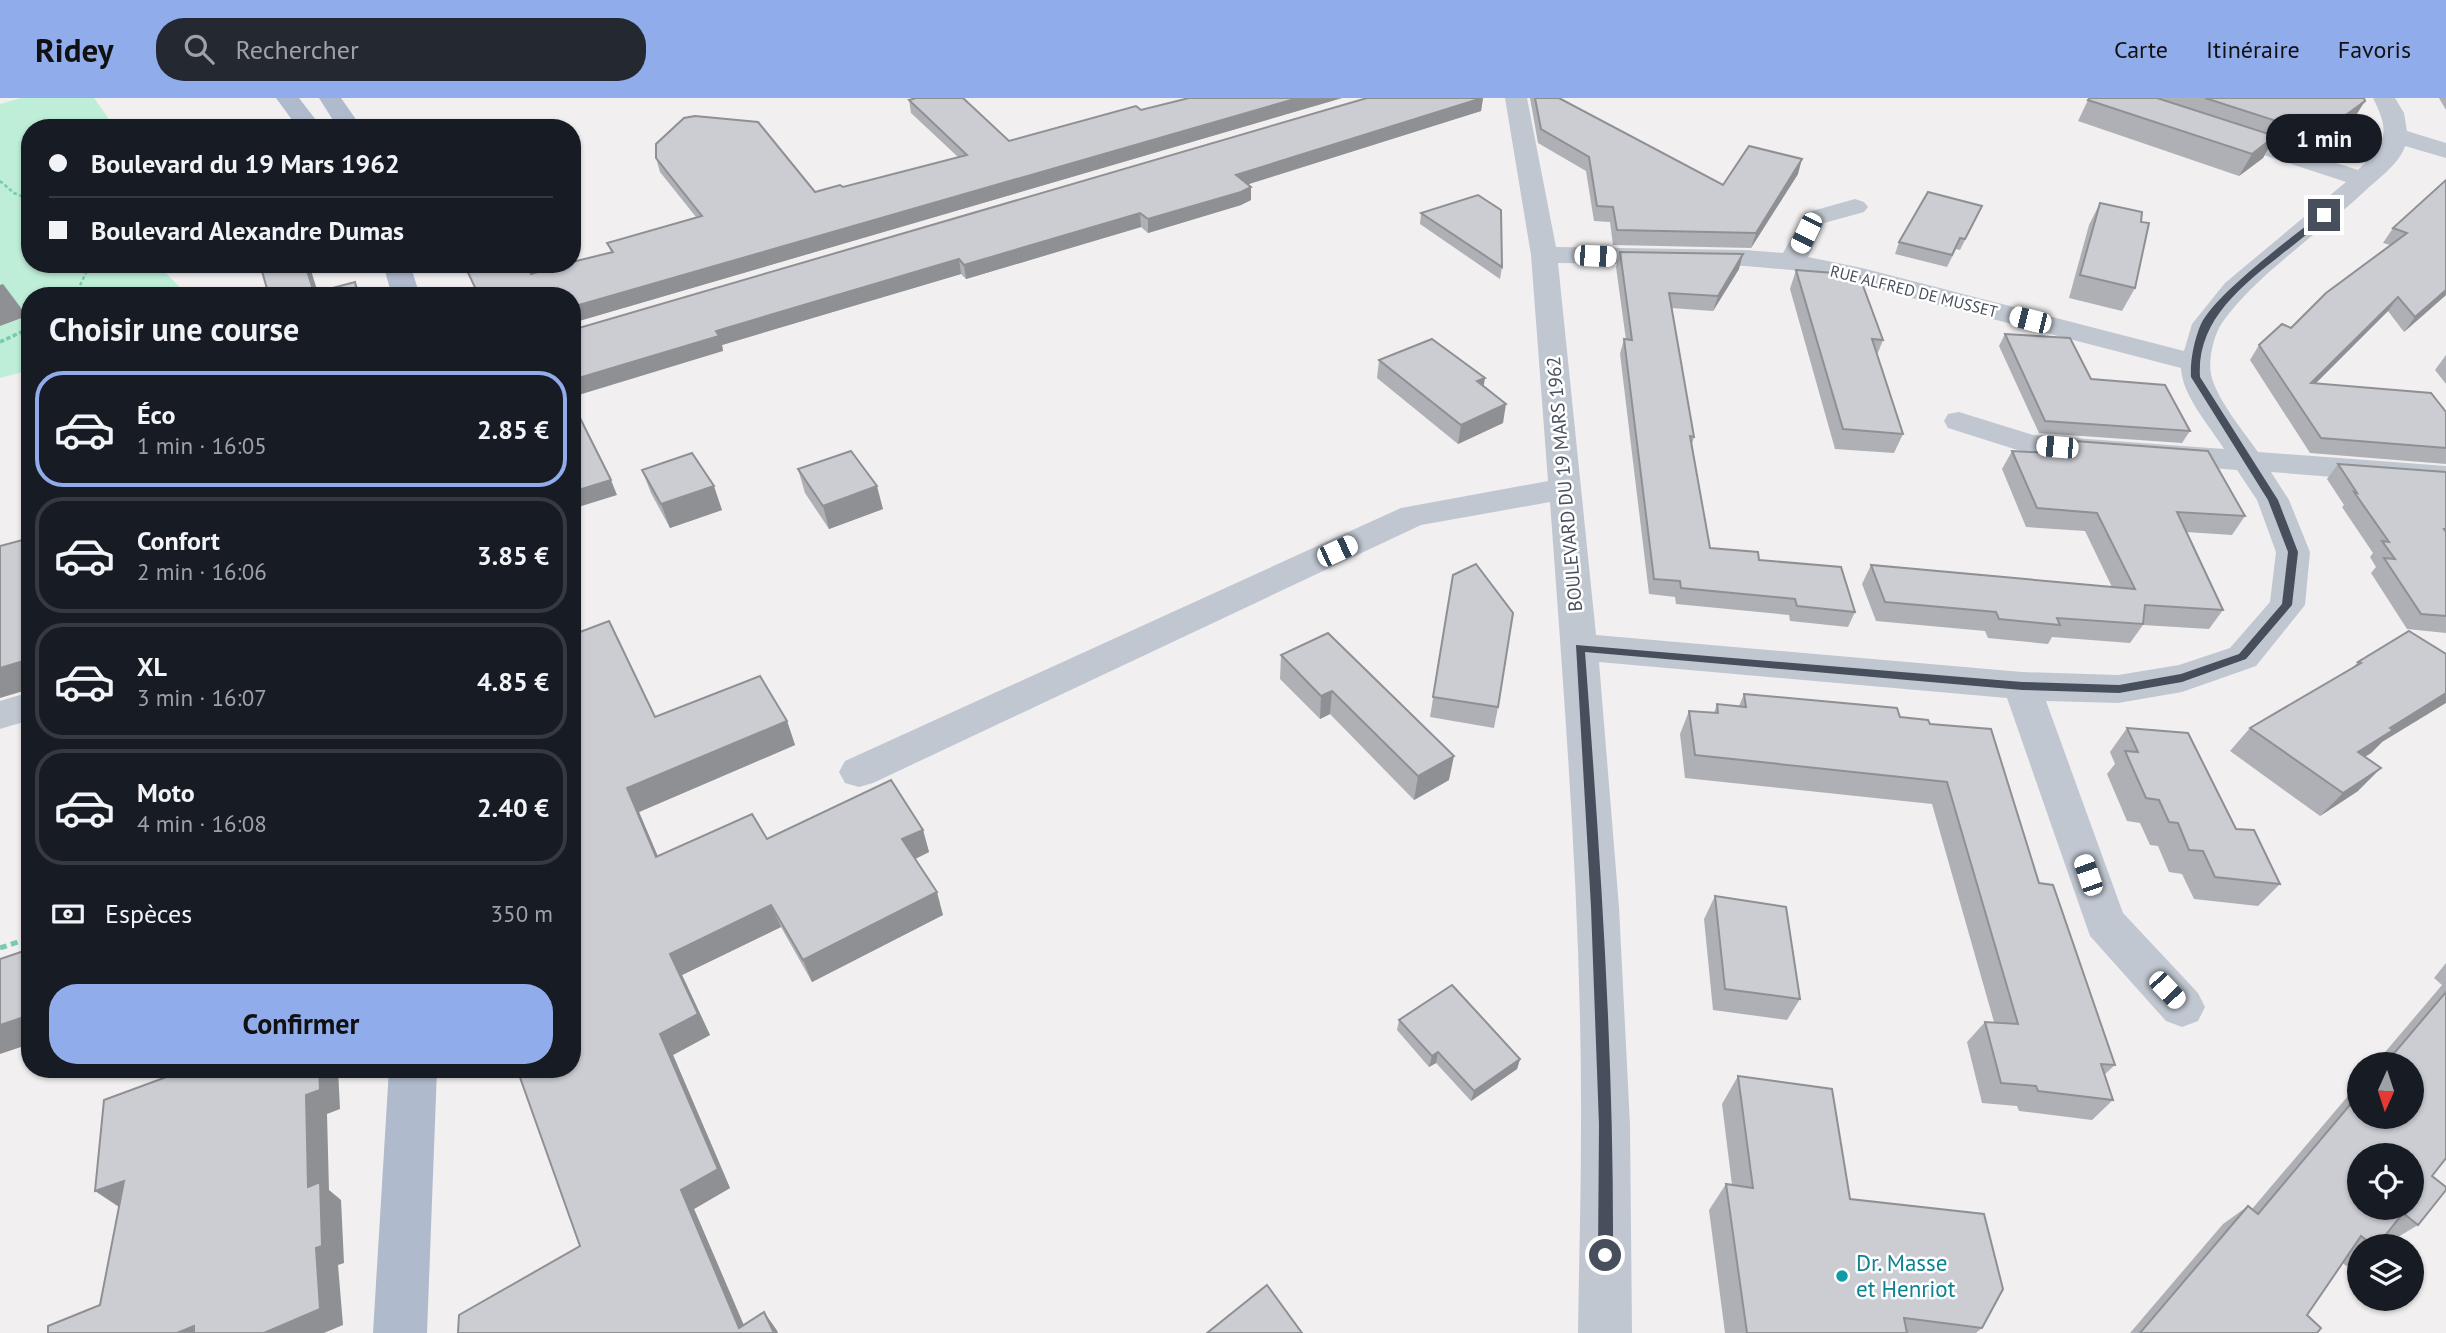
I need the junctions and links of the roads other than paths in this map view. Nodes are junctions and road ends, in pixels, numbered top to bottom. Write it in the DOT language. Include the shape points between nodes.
graph roads {
  1 [pos="286,98"];
  2 [pos="330,98"];
  3 [pos="1516,98"];
  4 [pos="2384,98"];
  5 [pos="303,119"];
  6 [pos="344,119"];
  7 [pos="2202,127"];
  8 [pos="2396,135"];
  9 [pos="2446,151"];
  10 [pos="2364,180"];
  11 [pos="1855,207"];
  12 [pos="1544,255"];
  13 [pos="1792,262"];
  14 [pos="2195,363"];
  15 [pos="1959,421"];
  16 [pos="2250,463"];
  17 [pos="2446,476"];
  18 [pos="1563,489"];
  19 [pos="1580,647"];
  20 [pos="2022,686"];
  21 [pos="21,709"];
  22 [pos="0,715"];
  23 [pos="859,772"];
  24 [pos="2182,1007"];
  25 [pos="412,1078"];
  26 [pos="400,1333"];
  27 [pos="1605,1333"];
  1 -- 5 [label="main road"];
  2 -- 6 [label="main road"];
  3 -- 12 [label="street, BOULEVARD DU 19 MARS 1962"];
  4 -- 8 [label="street"];
  7 -- 10 [label="street"];
  8 -- 9 [label="street"];
  8 -- 10 [label="street" via="2392,152"];
  10 -- 14 [label="street" via="2235,289 2206,324"];
  11 -- 13 [label="street" via="1814,218"];
  12 -- 13 [label="street, RUE ALFRED DE MUSSET"];
  12 -- 18 [label="street, BOULEVARD DU 19 MARS 1962"];
  13 -- 14 [label="street, RUE ALFRED DE MUSSET"];
  14 -- 16 [label="street" via="2196,377"];
  15 -- 16 [label="street" via="2030,444"];
  16 -- 17 [label="street"];
  16 -- 20 [label="street" via="2273,500 2293,552 2287,605 2243,657 2182,678 2119,689"];
  18 -- 19 [label="street, BOULEVARD DU 19 MARS 1962"];
  18 -- 23 [label="street" via="1413,516"];
  19 -- 20 [label="street"];
  19 -- 27 [label="street, BOULEVARD DU 19 MARS 1962" via="1606,1125"];
  20 -- 24 [label="street" via="2105,923"];
  21 -- 22 [label="street"];
  25 -- 26 [label="main road"];
}
